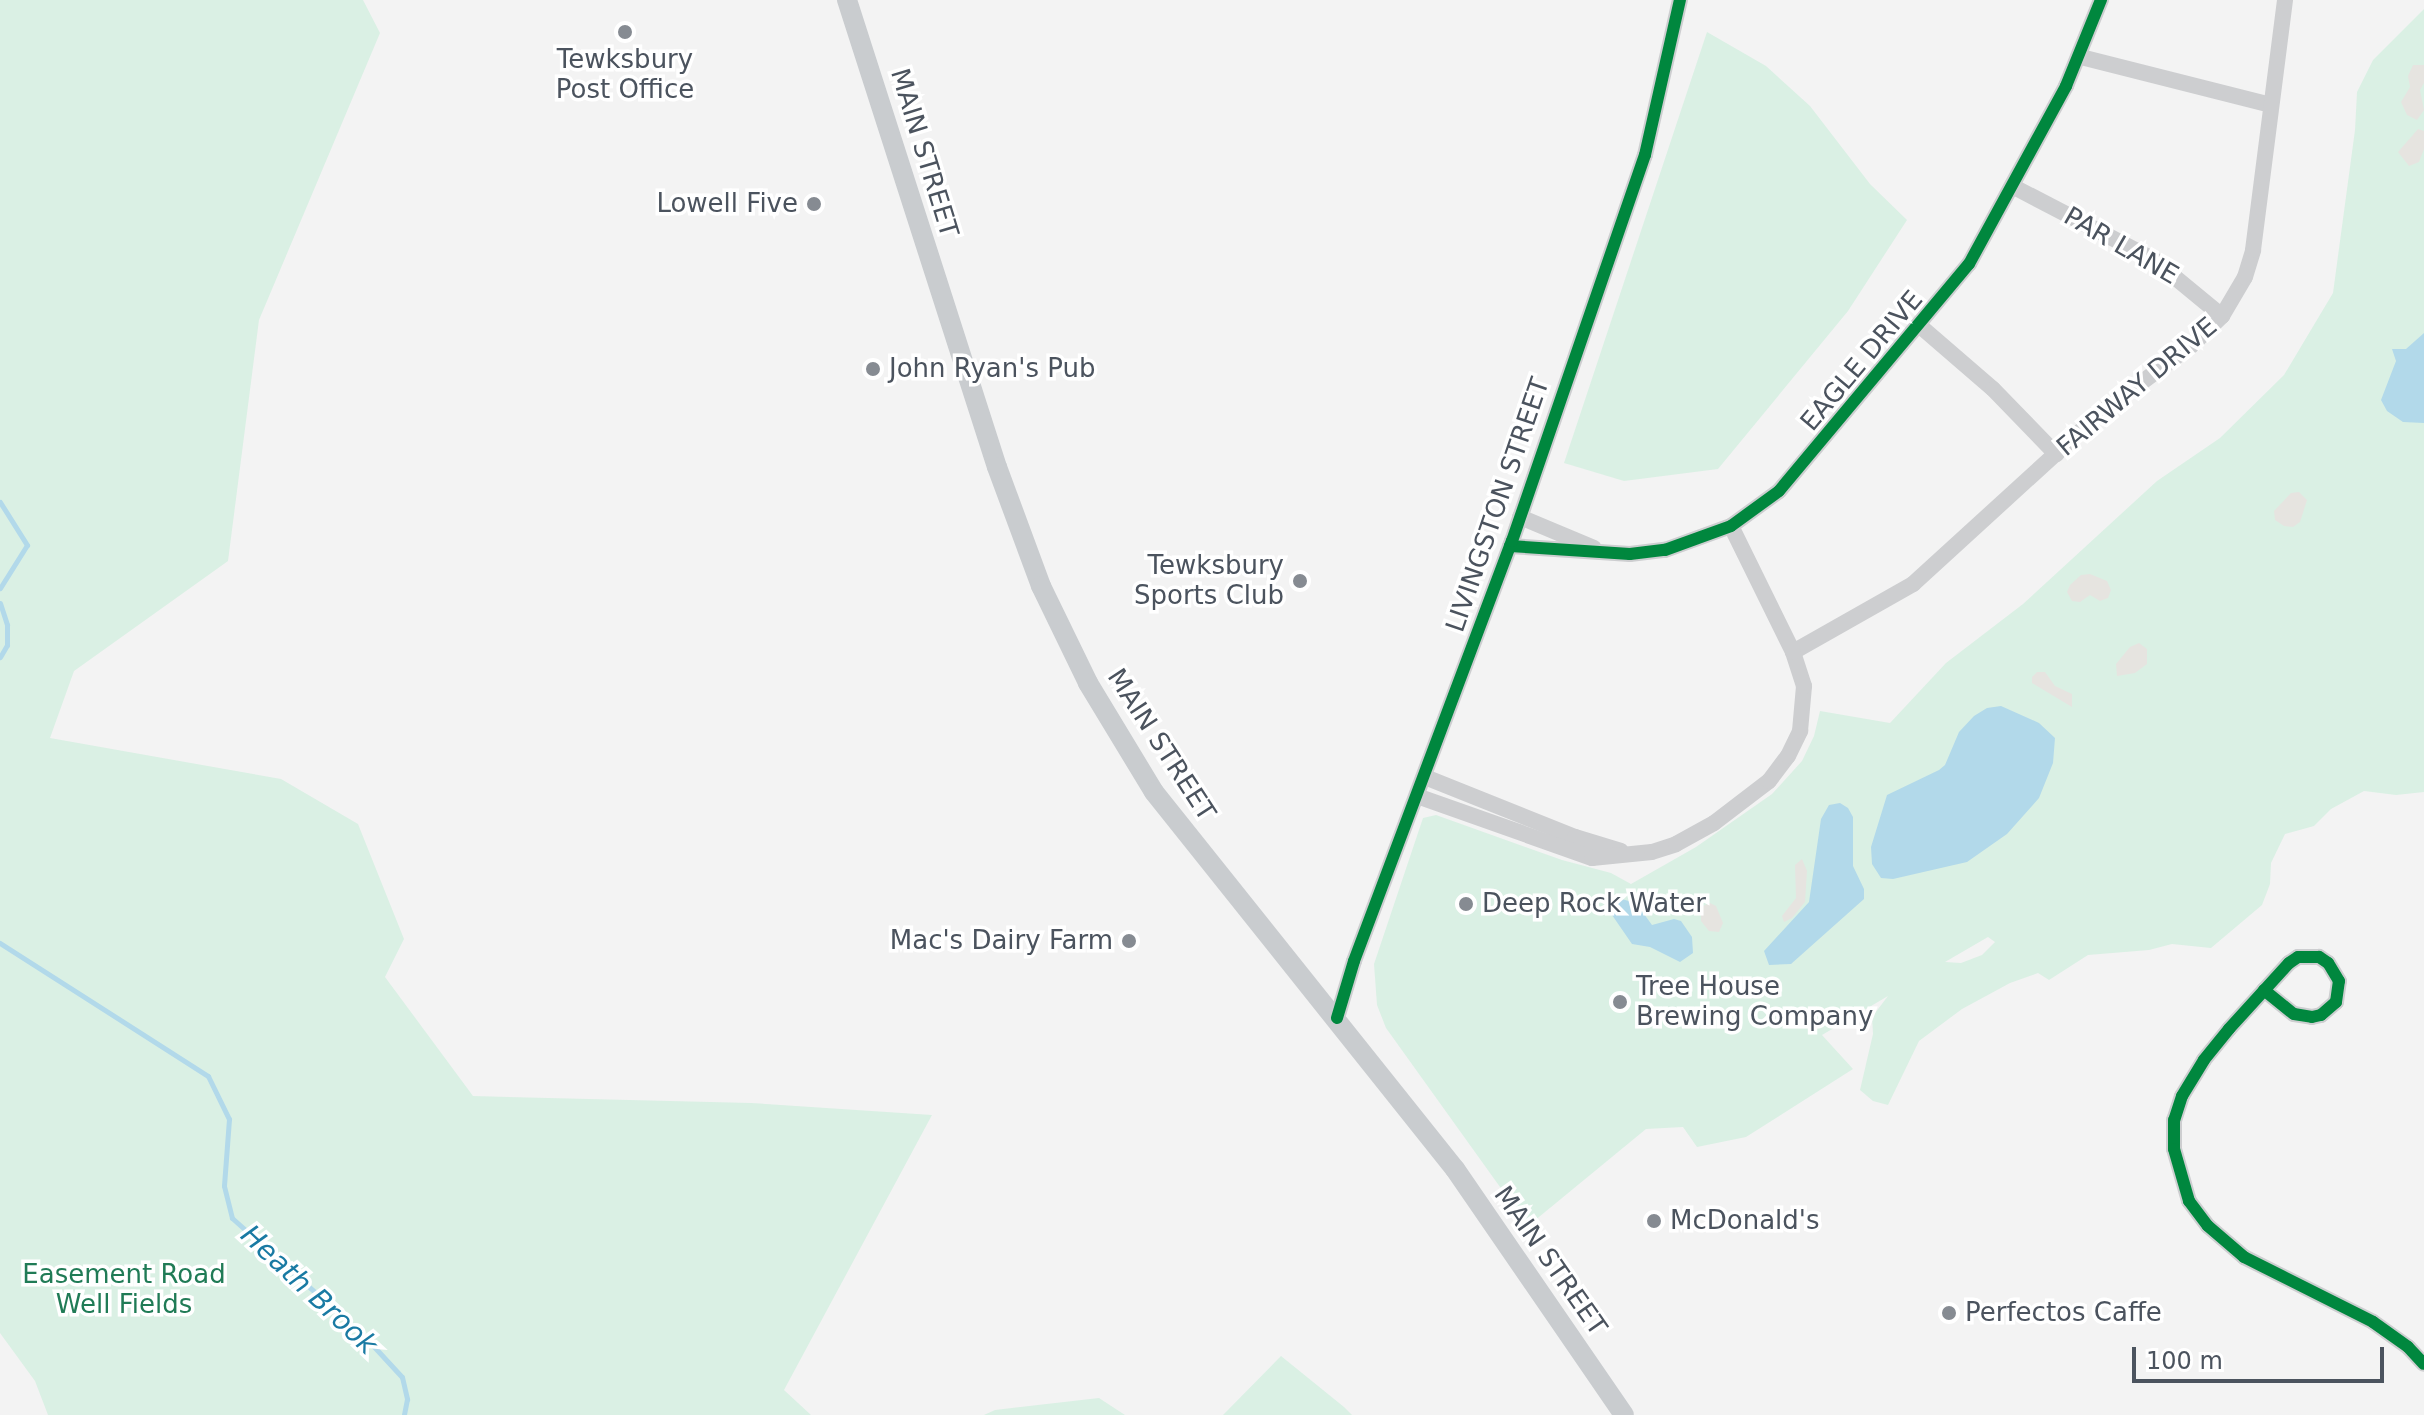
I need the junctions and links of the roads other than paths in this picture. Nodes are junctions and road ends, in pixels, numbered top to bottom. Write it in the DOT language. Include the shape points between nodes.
graph roads {
  1 [pos="847,0"];
  2 [pos="1680,0"];
  3 [pos="2101,0"];
  4 [pos="2285,0"];
  5 [pos="2081,57"];
  6 [pos="2271,105"];
  7 [pos="2014,187"];
  8 [pos="2222,316"];
  9 [pos="1920,326"];
  10 [pos="2056,454"];
  11 [pos="1520,517"];
  12 [pos="1731,526"];
  13 [pos="1510,546"];
  14 [pos="1599,551"];
  15 [pos="1793,652"];
  16 [pos="1425,777"];
  17 [pos="1417,796"];
  18 [pos="1626,852"];
  19 [pos="2264,990"];
  20 [pos="1337,1018"];
  21 [pos="2424,1364"];
  22 [pos="1624,1415"];
  1 -- 20 [label="main road, MAIN STREET" via="997,467 1063,633 1154,792"];
  2 -- 11 [label="street, LIVINGSTON STREET" via="1645,155"];
  3 -- 5 [label="street, EAGLE DRIVE"];
  4 -- 6 [label="street, FAIRWAY DRIVE"];
  5 -- 6 [label="street"];
  5 -- 7 [label="street, EAGLE DRIVE"];
  6 -- 8 [label="street, FAIRWAY DRIVE" via="2250,265"];
  7 -- 8 [label="street, PAR LANE" via="2154,260"];
  7 -- 9 [label="street, EAGLE DRIVE" via="1969,264"];
  8 -- 10 [label="street, FAIRWAY DRIVE"];
  9 -- 10 [label="street" via="1993,389"];
  9 -- 12 [label="street, EAGLE DRIVE" via="1791,480"];
  10 -- 15 [label="street, FAIRWAY DRIVE" via="1913,584"];
  11 -- 13 [label="street, LIVINGSTON STREET"];
  11 -- 14 [label="street, EAGLE DRIVE"];
  12 -- 14 [label="street, EAGLE DRIVE" via="1665,550"];
  12 -- 15 [label="street"];
  13 -- 14 [label="street, EAGLE DRIVE"];
  13 -- 16 [label="street, LIVINGSTON STREET"];
  15 -- 18 [label="street" via="1804,686 1800,731 1769,781 1676,844 1652,852"];
  16 -- 17 [label="street, LIVINGSTON STREET"];
  16 -- 18 [label="street"];
  17 -- 18 [label="street" via="1592,858"];
  17 -- 20 [label="street, LIVINGSTON STREET"];
  19 -- 19 [label="street" via="2289,963 2309,956 2328,963 2339,981 2336,1002 2312,1017 2294,1014"];
  19 -- 21 [label="street" via="2204,1060 2182,1096 2174,1120 2174,1149 2189,1201 2244,1257 2373,1322"];
  20 -- 22 [label="main road, MAIN STREET" via="1455,1169"];
}
